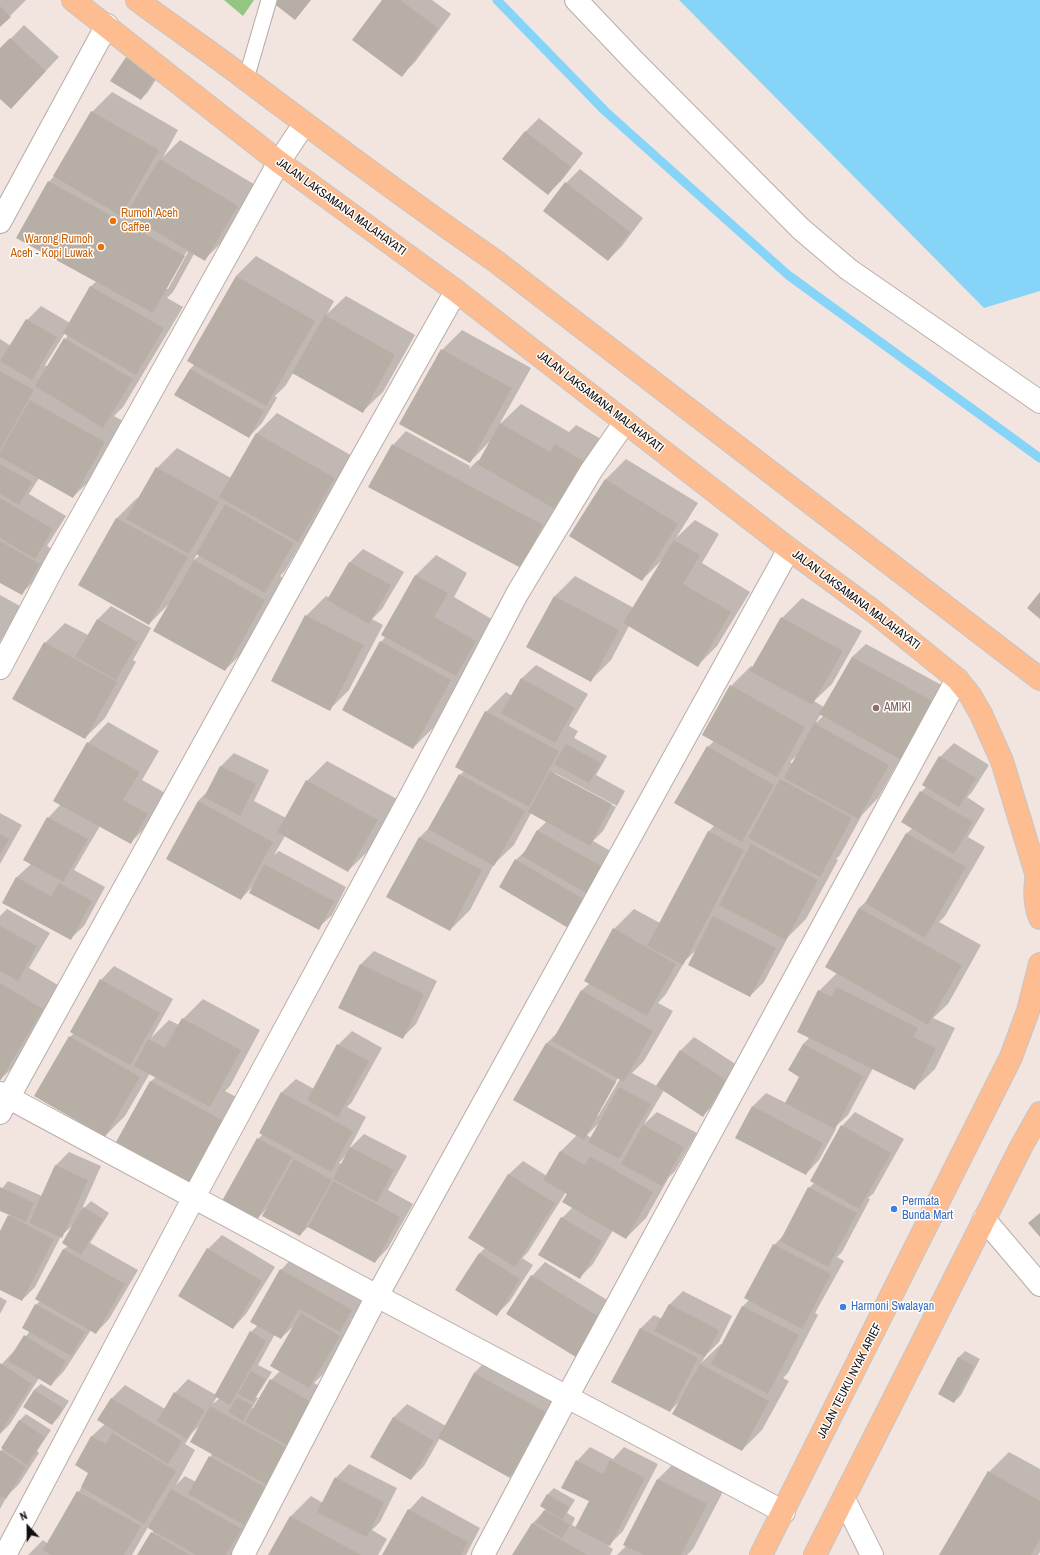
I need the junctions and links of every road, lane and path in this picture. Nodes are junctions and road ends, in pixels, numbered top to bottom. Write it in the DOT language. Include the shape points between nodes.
graph roads {
  1 [pos="73,0"];
  2 [pos="137,0"];
  3 [pos="268,0"];
  4 [pos="576,0"];
  5 [pos="107,25"];
  6 [pos="246,79"];
  7 [pos="304,124"];
  8 [pos="279,162"];
  9 [pos="0,222"];
  10 [pos="456,291"];
  11 [pos="1040,402"];
  12 [pos="625,422"];
  13 [pos="789,549"];
  14 [pos="0,668"];
  15 [pos="957,679"];
  16 [pos="1040,679"];
  17 [pos="1038,868"];
  18 [pos="1040,918"];
  19 [pos="1040,964"];
  20 [pos="3,1101"];
  21 [pos="1040,1113"];
  22 [pos="194,1197"];
  23 [pos="984,1219"];
  24 [pos="1040,1285"];
  25 [pos="377,1296"];
  26 [pos="567,1397"];
  27 [pos="844,1500"];
  28 [pos="784,1512"];
  29 [pos="5,1555"];
  30 [pos="243,1555"];
  31 [pos="483,1555"];
  32 [pos="761,1555"];
  33 [pos="815,1555"];
  34 [pos="872,1555"];
  1 -- 5 [label="highway, JALAN LAKSAMANA MALAHAYATI"];
  2 -- 6 [label="highway"];
  3 -- 6 [label="lane"];
  4 -- 11 [label="street" via="801,229 848,269"];
  5 -- 8 [label="highway, JALAN LAKSAMANA MALAHAYATI"];
  5 -- 9 [label="street"];
  6 -- 7 [label="highway"];
  7 -- 8 [label="street"];
  7 -- 16 [label="highway" via="494,260"];
  8 -- 10 [label="highway, JALAN LAKSAMANA MALAHAYATI"];
  8 -- 14 [label="street"];
  10 -- 12 [label="highway, JALAN LAKSAMANA MALAHAYATI"];
  10 -- 20 [label="street"];
  12 -- 13 [label="highway, JALAN LAKSAMANA MALAHAYATI"];
  12 -- 22 [label="street" via="591,471 517,594"];
  13 -- 15 [label="highway, JALAN LAKSAMANA MALAHAYATI" via="873,611"];
  13 -- 25 [label="street"];
  15 -- 17 [label="highway, JALAN LAKSAMANA MALAHAYATI" via="981,714 1002,761"];
  15 -- 26 [label="street"];
  17 -- 18 [label="highway, JALAN LAKSAMANA MALAHAYATI" via="1035,894"];
  19 -- 28 [label="highway, JALAN TEUKU NYAK ARIEF" via="1028,1011 1011,1058"];
  20 -- 22 [label="street"];
  21 -- 23 [label="highway"];
  22 -- 25 [label="street"];
  22 -- 29 [label="street"];
  23 -- 24 [label="street"];
  23 -- 27 [label="highway"];
  25 -- 26 [label="street"];
  25 -- 30 [label="street"];
  26 -- 28 [label="street"];
  26 -- 31 [label="street"];
  27 -- 33 [label="highway"];
  27 -- 34 [label="street"];
  28 -- 32 [label="highway, JALAN TEUKU NYAK ARIEF"];
}
